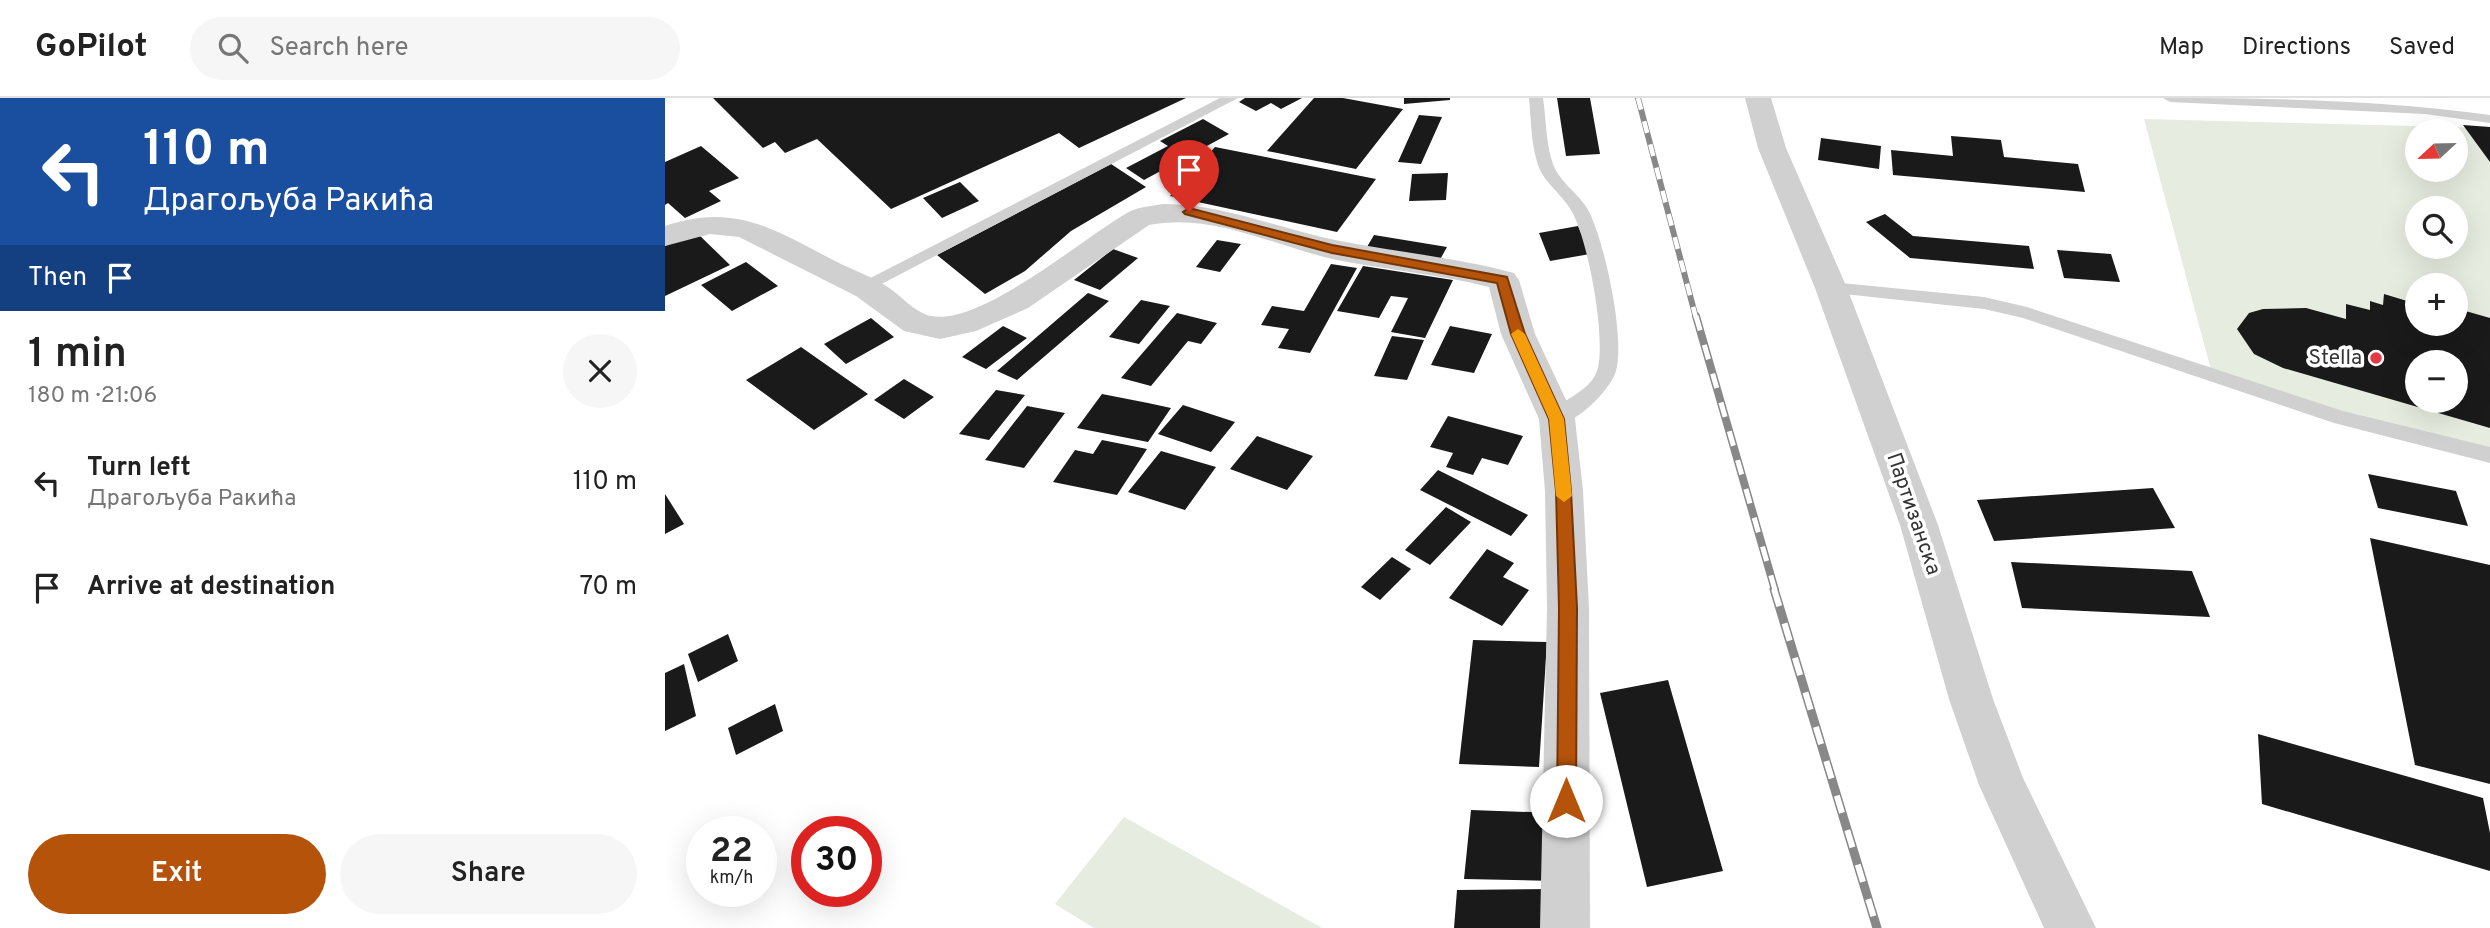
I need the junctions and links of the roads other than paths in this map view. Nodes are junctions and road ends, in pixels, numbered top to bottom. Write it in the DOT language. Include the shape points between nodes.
graph roads {
  1 [pos="1231,98"];
  2 [pos="1536,98"];
  3 [pos="1758,98"];
  4 [pos="2171,98"];
  5 [pos="2490,118"];
  6 [pos="665,236"];
  7 [pos="865,286"];
  8 [pos="1831,288"];
  9 [pos="1557,419"];
  10 [pos="2490,454"];
  11 [pos="1565,928"];
  12 [pos="2071,928"];
  1 -- 7 [label="lane"];
  2 -- 9 [label="lane" via="1544,161 1580,209 1597,253 1610,347 1606,372 1597,388"];
  3 -- 8 [label="street, Партизанска" via="1772,148"];
  4 -- 5 [label="lane" via="2425,110"];
  6 -- 7 [label="street" via="711,224 746,227"];
  7 -- 9 [label="street" via="913,323 937,329 952,327 1007,305 1140,218 1159,212 1189,212 1332,249 1503,280 1518,334"];
  8 -- 10 [label="lane" via="1972,301 2027,313 2341,418"];
  8 -- 12 [label="street, Партизанска" via="1919,525 1971,699 2003,785"];
  9 -- 11 [label="street" via="1568,608"];
}
